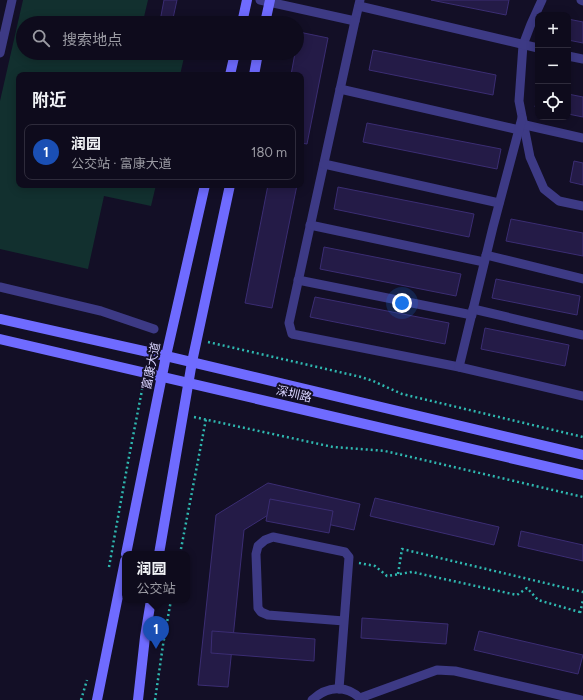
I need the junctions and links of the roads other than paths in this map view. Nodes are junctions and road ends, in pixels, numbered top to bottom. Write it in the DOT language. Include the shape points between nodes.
graph roads {
  1 [pos="12,0"];
  2 [pos="247,0"];
  3 [pos="542,0"];
  4 [pos="266,1"];
  5 [pos="359,3"];
  6 [pos="244,16"];
  7 [pos="265,16"];
  8 [pos="355,21"];
  9 [pos="523,45"];
  10 [pos="535,47"];
  11 [pos="0,53"];
  12 [pos="571,57"];
  13 [pos="583,59"];
  14 [pos="233,60"];
  15 [pos="257,60"];
  16 [pos="231,72"];
  17 [pos="255,72"];
  18 [pos="340,89"];
  19 [pos="522,124"];
  20 [pos="583,138"];
  21 [pos="324,164"];
  22 [pos="204,188"];
  23 [pos="229,188"];
  24 [pos="499,203"];
  25 [pos="583,206"];
  26 [pos="310,225"];
  27 [pos="485,259"];
  28 [pos="583,278"];
  29 [pos="298,280"];
  30 [pos="0,287"];
  31 [pos="472,312"];
  32 [pos="0,319"];
  33 [pos="154,329"];
  34 [pos="583,335"];
  35 [pos="0,339"];
  36 [pos="166,356"];
  37 [pos="192,362"];
  38 [pos="459,367"];
  39 [pos="162,377"];
  40 [pos="188,383"];
  41 [pos="583,396"];
  42 [pos="583,455"];
  43 [pos="583,476"];
  44 [pos="127,551"];
  45 [pos="160,551"];
  46 [pos="122,576"];
  47 [pos="151,603"];
  48 [pos="344,621"];
  49 [pos="339,689"];
  50 [pos="361,699"];
  51 [pos="97,700"];
  52 [pos="138,700"];
  53 [pos="312,700"];
  54 [pos="581,700"];
  1 -- 11 [label="lane"];
  2 -- 6 [label="street"];
  3 -- 9 [label="lane"];
  4 -- 7 [label="street"];
  4 -- 8 [label="lane"];
  5 -- 8 [label="lane"];
  5 -- 9 [label="lane"];
  8 -- 18 [label="lane"];
  9 -- 10 [label="lane"];
  9 -- 19 [label="lane" via="519,101"];
  12 -- 13 [label="lane"];
  14 -- 16 [label="street"];
  15 -- 17 [label="street"];
  18 -- 19 [label="lane"];
  18 -- 21 [label="lane"];
  19 -- 20 [label="lane"];
  19 -- 24 [label="lane"];
  19 -- 25 [label="lane" via="530,157 544,190 559,201"];
  21 -- 24 [label="lane"];
  21 -- 26 [label="lane"];
  22 -- 36 [label="street, 富康大道"];
  23 -- 37 [label="street"];
  24 -- 27 [label="lane"];
  26 -- 27 [label="lane"];
  26 -- 29 [label="lane"];
  27 -- 28 [label="lane"];
  27 -- 31 [label="lane"];
  29 -- 31 [label="lane"];
  29 -- 38 [label="lane" via="288,323 292,334"];
  30 -- 33 [label="lane" via="101,311"];
  31 -- 34 [label="lane"];
  31 -- 38 [label="lane"];
  32 -- 36 [label="street, 深圳路"];
  35 -- 39 [label="street, 深圳路"];
  36 -- 37 [label="street, 深圳路"];
  36 -- 39 [label="street, 富康大道"];
  37 -- 40 [label="street"];
  37 -- 42 [label="street, 深圳路"];
  38 -- 41 [label="lane"];
  39 -- 40 [label="street, 深圳路"];
  39 -- 44 [label="street, 富康大道"];
  40 -- 43 [label="street, 深圳路"];
  40 -- 45 [label="street"];
  46 -- 51 [label="street"];
  47 -- 52 [label="street"];
  48 -- 48 [label="lane" via="349,561 345,552 273,537 258,546 258,608 261,612 268,615"];
  48 -- 49 [label="lane"];
  49 -- 50 [label="lane" via="352,692"];
  49 -- 53 [label="lane" via="321,692"];
  50 -- 54 [label="lane" via="437,670 455,671"];
}
